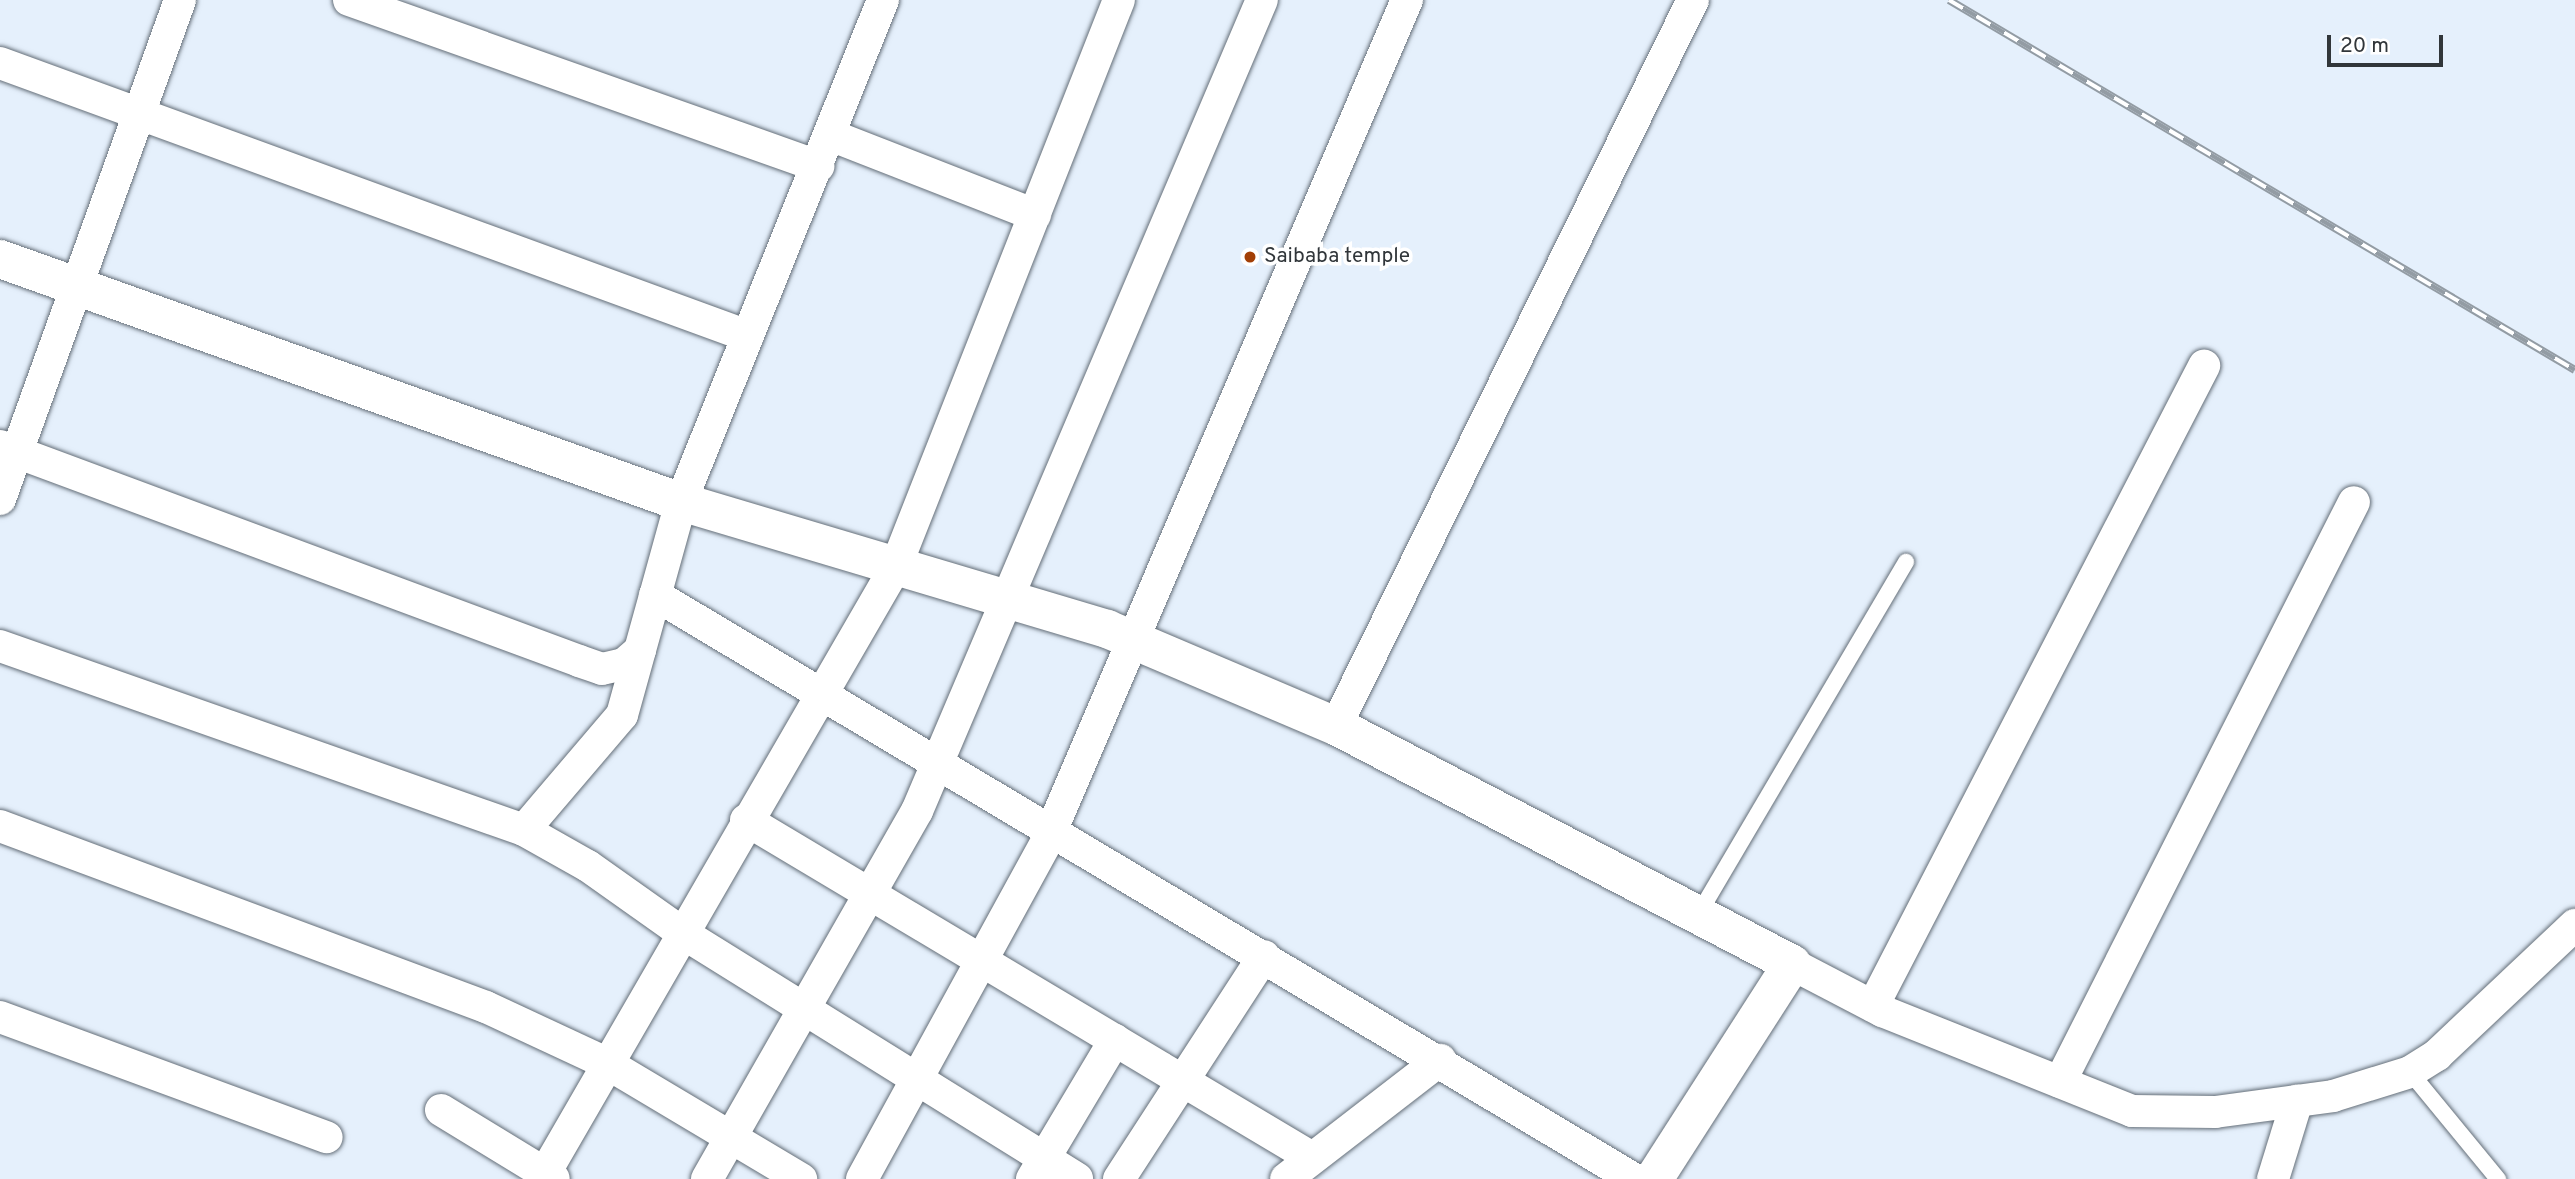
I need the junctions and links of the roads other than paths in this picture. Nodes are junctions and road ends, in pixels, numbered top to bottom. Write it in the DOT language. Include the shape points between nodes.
graph roads {
  1 [pos="180,0"];
  2 [pos="349,0"];
  3 [pos="1119,0"];
  4 [pos="1262,0"];
  5 [pos="1407,0"];
  6 [pos="1693,0"];
  7 [pos="877,2"];
  8 [pos="0,62"];
  9 [pos="139,112"];
  10 [pos="830,135"];
  11 [pos="819,166"];
  12 [pos="1035,215"];
  13 [pos="0,259"];
  14 [pos="77,286"];
  15 [pos="748,336"];
  16 [pos="2204,366"];
  17 [pos="8,449"];
  18 [pos="0,499"];
  19 [pos="681,502"];
  20 [pos="2354,502"];
  21 [pos="1906,562"];
  22 [pos="897,566"];
  23 [pos="655,595"];
  24 [pos="1006,599"];
  25 [pos="1132,639"];
  26 [pos="0,646"];
  27 [pos="640,650"];
  28 [pos="821,694"];
  29 [pos="1336,726"];
  30 [pos="938,762"];
  31 [pos="746,820"];
  32 [pos="0,826"];
  33 [pos="524,830"];
  34 [pos="1052,830"];
  35 [pos="869,894"];
  36 [pos="1698,915"];
  37 [pos="2575,925"];
  38 [pos="684,934"];
  39 [pos="1264,956"];
  40 [pos="982,961"];
  41 [pos="1792,964"];
  42 [pos="1873,1006"];
  43 [pos="804,1009"];
  44 [pos="0,1017"];
  45 [pos="1115,1040"];
  46 [pos="1440,1060"];
  47 [pos="608,1064"];
  48 [pos="2410,1072"];
  49 [pos="917,1079"];
  50 [pos="1183,1082"];
  51 [pos="2060,1082"];
  52 [pos="2285,1103"];
  53 [pos="441,1110"];
  54 [pos="327,1137"];
  55 [pos="731,1137"];
  56 [pos="1312,1158"];
  57 [pos="1038,1169"];
  58 [pos="549,1176"];
  59 [pos="707,1179"];
  60 [pos="801,1179"];
  61 [pos="862,1179"];
  62 [pos="1077,1179"];
  63 [pos="1119,1179"];
  64 [pos="1286,1179"];
  65 [pos="1634,1179"];
  66 [pos="1654,1179"];
  67 [pos="2273,1179"];
  68 [pos="2498,1179"];
  1 -- 9 [label="street"];
  2 -- 11 [label="street"];
  3 -- 12 [label="street"];
  4 -- 24 [label="street"];
  5 -- 25 [label="street"];
  6 -- 29 [label="street"];
  7 -- 10 [label="street"];
  8 -- 9 [label="street"];
  9 -- 14 [label="street"];
  9 -- 15 [label="street"];
  10 -- 11 [label="street"];
  10 -- 12 [label="street"];
  11 -- 15 [label="street"];
  12 -- 22 [label="street"];
  13 -- 14 [label="street"];
  14 -- 17 [label="street"];
  14 -- 19 [label="street"];
  15 -- 19 [label="street"];
  16 -- 42 [label="street"];
  17 -- 18 [label="street"];
  17 -- 27 [label="street" via="601,668 624,664"];
  19 -- 22 [label="street"];
  19 -- 23 [label="street"];
  20 -- 51 [label="street"];
  21 -- 36 [label="lane"];
  22 -- 24 [label="street"];
  22 -- 28 [label="street"];
  23 -- 27 [label="street"];
  23 -- 28 [label="street"];
  24 -- 25 [label="street"];
  24 -- 30 [label="street"];
  25 -- 29 [label="street"];
  25 -- 34 [label="street"];
  26 -- 33 [label="street"];
  27 -- 33 [label="street" via="622,715"];
  28 -- 30 [label="street"];
  28 -- 31 [label="street"];
  29 -- 36 [label="street"];
  30 -- 34 [label="street"];
  30 -- 35 [label="street" via="917,811"];
  31 -- 35 [label="street"];
  31 -- 38 [label="street"];
  32 -- 47 [label="street" via="486,1007"];
  33 -- 38 [label="street" via="588,866"];
  34 -- 39 [label="street"];
  34 -- 40 [label="street"];
  35 -- 40 [label="street"];
  35 -- 43 [label="street"];
  36 -- 41 [label="street"];
  37 -- 48 [label="street" via="2437,1055"];
  38 -- 43 [label="street"];
  38 -- 47 [label="street"];
  39 -- 46 [label="street"];
  39 -- 50 [label="street"];
  40 -- 45 [label="street"];
  40 -- 49 [label="street"];
  41 -- 42 [label="street"];
  41 -- 66 [label="street"];
  42 -- 51 [label="street"];
  43 -- 49 [label="street"];
  43 -- 55 [label="street"];
  44 -- 54 [label="street"];
  45 -- 50 [label="street"];
  45 -- 57 [label="street"];
  46 -- 56 [label="street"];
  46 -- 65 [label="street"];
  47 -- 55 [label="street"];
  47 -- 58 [label="street"];
  48 -- 52 [label="street"];
  48 -- 68 [label="lane"];
  49 -- 57 [label="street"];
  49 -- 61 [label="street"];
  50 -- 56 [label="street"];
  50 -- 63 [label="street"];
  51 -- 52 [label="street" via="2132,1111 2215,1112"];
  52 -- 67 [label="street"];
  53 -- 58 [label="street"];
  55 -- 59 [label="street"];
  55 -- 60 [label="street"];
  56 -- 64 [label="street"];
  57 -- 62 [label="street"];
}
